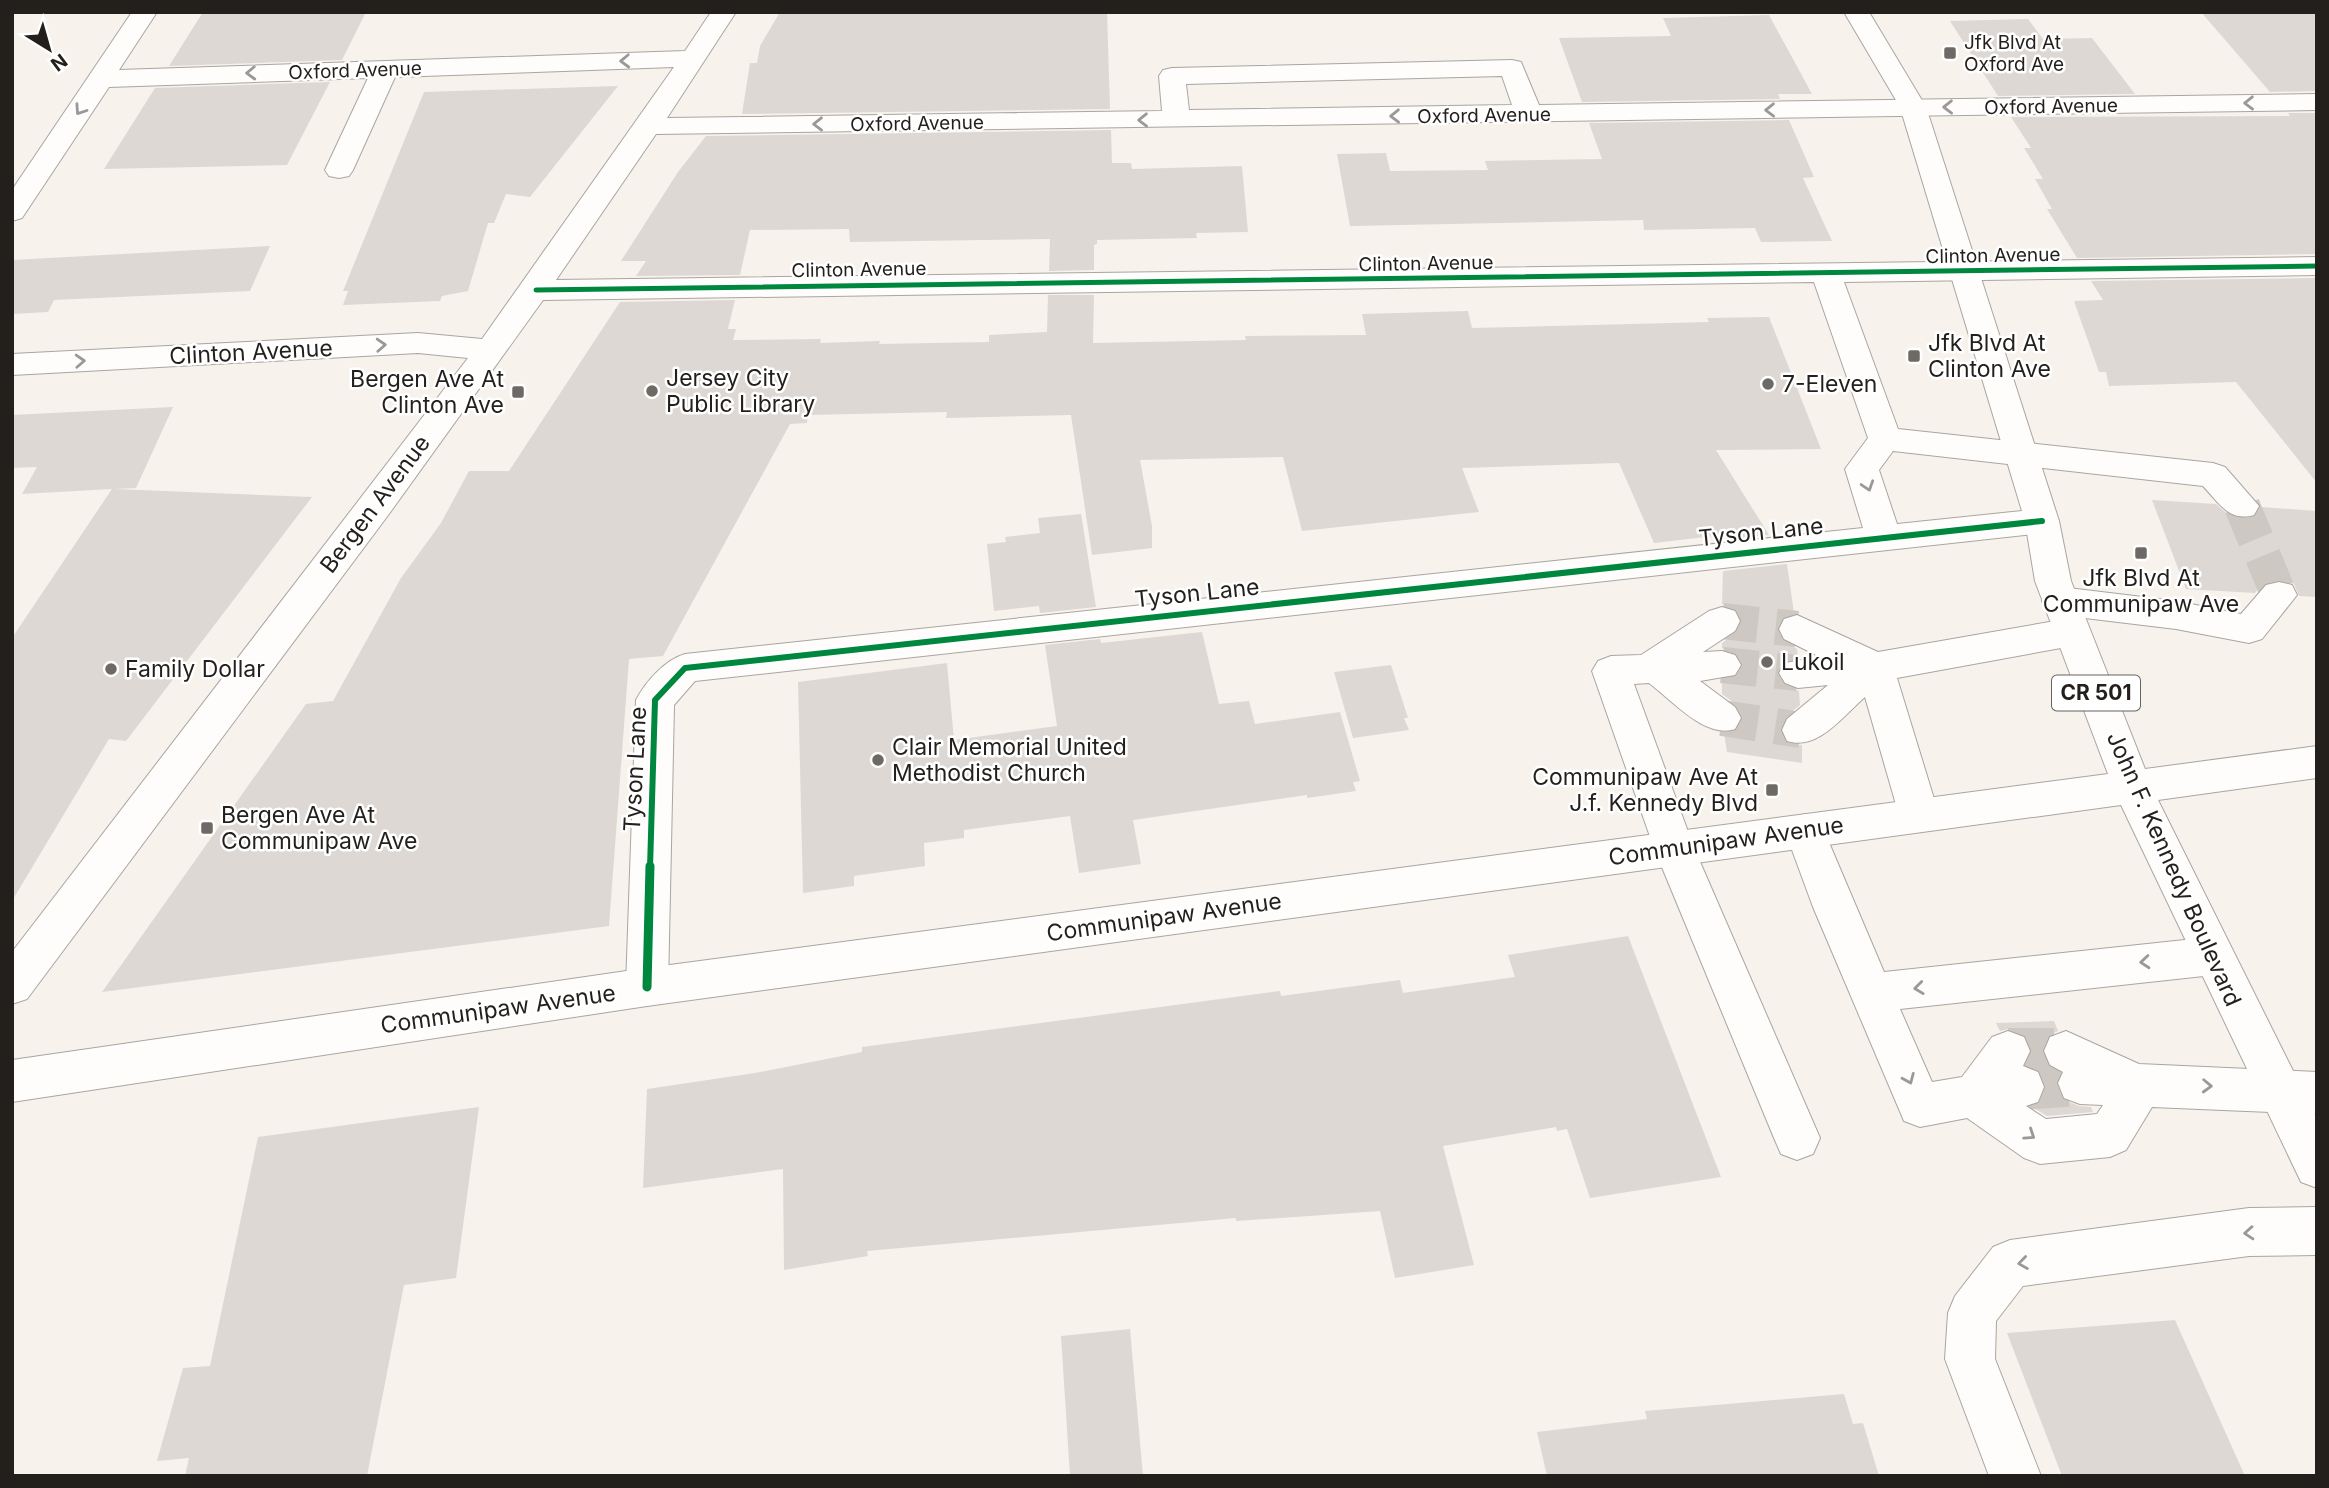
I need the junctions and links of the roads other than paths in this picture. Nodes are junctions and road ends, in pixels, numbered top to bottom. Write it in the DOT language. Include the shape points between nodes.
graph roads {
  1 [pos="145,12"];
  2 [pos="724,12"];
  3 [pos="1856,12"];
  4 [pos="693,59"];
  5 [pos="385,69"];
  6 [pos="101,79"];
  7 [pos="2317,102"];
  8 [pos="1913,107"];
  9 [pos="1529,114"];
  10 [pos="1177,120"];
  11 [pos="651,126"];
  12 [pos="339,170"];
  13 [pos="12,212"];
  14 [pos="2317,266"];
  15 [pos="1963,272"];
  16 [pos="1826,274"];
  17 [pos="536,290"];
  18 [pos="490,350"];
  19 [pos="12,365"];
  20 [pos="1885,439"];
  21 [pos="2021,456"];
  22 [pos="2242,506"];
  23 [pos="2042,521"];
  24 [pos="1884,538"];
  25 [pos="2279,595"];
  26 [pos="2066,616"];
  27 [pos="1722,621"];
  28 [pos="1797,629"];
  29 [pos="1722,664"];
  30 [pos="1653,666"];
  31 [pos="1875,667"];
  32 [pos="1798,673"];
  33 [pos="1722,718"];
  34 [pos="1801,730"];
  35 [pos="2317,762"];
  36 [pos="2132,786"];
  37 [pos="1919,815"];
  38 [pos="1805,831"];
  39 [pos="1674,848"];
  40 [pos="2213,956"];
  41 [pos="12,985"];
  42 [pos="647,987"];
  43 [pos="1872,993"];
  44 [pos="2073,1067"];
  45 [pos="2015,1069"];
  46 [pos="12,1081"];
  47 [pos="2139,1088"];
  48 [pos="2297,1091"];
  49 [pos="1974,1097"];
  50 [pos="1797,1138"];
  51 [pos="2317,1166"];
  52 [pos="2317,1231"];
  53 [pos="1972,1313"];
  54 [pos="2015,1476"];
  55 [pos="2043,1476"];
  1 -- 6 [label="street"];
  2 -- 4 [label="street, Bergen Avenue"];
  3 -- 8 [label="street, John F. Kennedy Boulevard / CR 501"];
  4 -- 5 [label="street, Oxford Avenue, one-way"];
  4 -- 11 [label="street, Bergen Avenue"];
  5 -- 6 [label="street, Oxford Avenue, one-way"];
  5 -- 12 [label="street"];
  6 -- 13 [label="street, one-way"];
  7 -- 8 [label="street, Oxford Avenue, one-way"];
  8 -- 9 [label="street, Oxford Avenue, one-way"];
  8 -- 15 [label="street, John F. Kennedy Boulevard / CR 501"];
  9 -- 10 [label="street, Oxford Avenue, one-way"];
  9 -- 10 [label="street" via="1512,68 1172,76"];
  10 -- 11 [label="street, Oxford Avenue, one-way"];
  11 -- 17 [label="street, Bergen Avenue"];
  14 -- 15 [label="street, Clinton Avenue"];
  15 -- 16 [label="street, Clinton Avenue"];
  15 -- 21 [label="street, John F. Kennedy Boulevard / CR 501"];
  16 -- 17 [label="street, Clinton Avenue"];
  16 -- 20 [label="street"];
  17 -- 18 [label="street, Bergen Avenue"];
  19 -- 18 [label="street, Clinton Avenue, one-way" via="418,343"];
  18 -- 41 [label="street, Bergen Avenue"];
  20 -- 21 [label="street"];
  20 -- 24 [label="street, one-way" via="1863,469"];
  21 -- 22 [label="street" via="2213,475"];
  21 -- 23 [label="street, John F. Kennedy Boulevard / CR 501"];
  23 -- 24 [label="street, Tyson Lane"];
  23 -- 26 [label="street, John F. Kennedy Boulevard / CR 501" via="2053,581"];
  24 -- 42 [label="street, Tyson Lane" via="685,668 655,700"];
  25 -- 26 [label="street" via="2249,629"];
  26 -- 31 [label="street"];
  26 -- 36 [label="street, John F. Kennedy Boulevard / CR 501"];
  27 -- 30 [label="street"];
  28 -- 31 [label="street"];
  29 -- 30 [label="street"];
  30 -- 33 [label="street"];
  30 -- 39 [label="street" via="1611,671"];
  31 -- 32 [label="street"];
  31 -- 34 [label="street"];
  31 -- 37 [label="street"];
  35 -- 36 [label="street, Communipaw Avenue"];
  36 -- 37 [label="street, Communipaw Avenue"];
  36 -- 40 [label="street, John F. Kennedy Boulevard / CR 501"];
  37 -- 38 [label="street, Communipaw Avenue"];
  38 -- 39 [label="street, Communipaw Avenue"];
  38 -- 43 [label="street"];
  39 -- 42 [label="street, Communipaw Avenue"];
  39 -- 50 [label="street"];
  40 -- 43 [label="street, one-way"];
  40 -- 48 [label="street, John F. Kennedy Boulevard / CR 501"];
  42 -- 46 [label="street, Communipaw Avenue"];
  43 -- 49 [label="street, one-way" via="1920,1106"];
  44 -- 47 [label="street"];
  45 -- 49 [label="street"];
  47 -- 48 [label="street, one-way" via="2178,1085"];
  49 -- 47 [label="street, one-way" via="2040,1142 2110,1135"];
  48 -- 51 [label="street, John F. Kennedy Boulevard / CR 501"];
  52 -- 53 [label="street, one-way" via="2249,1232 2010,1264"];
  53 -- 54 [label="street" via="1970,1359"];
  53 -- 55 [label="street" via="2000,1364"];
}
